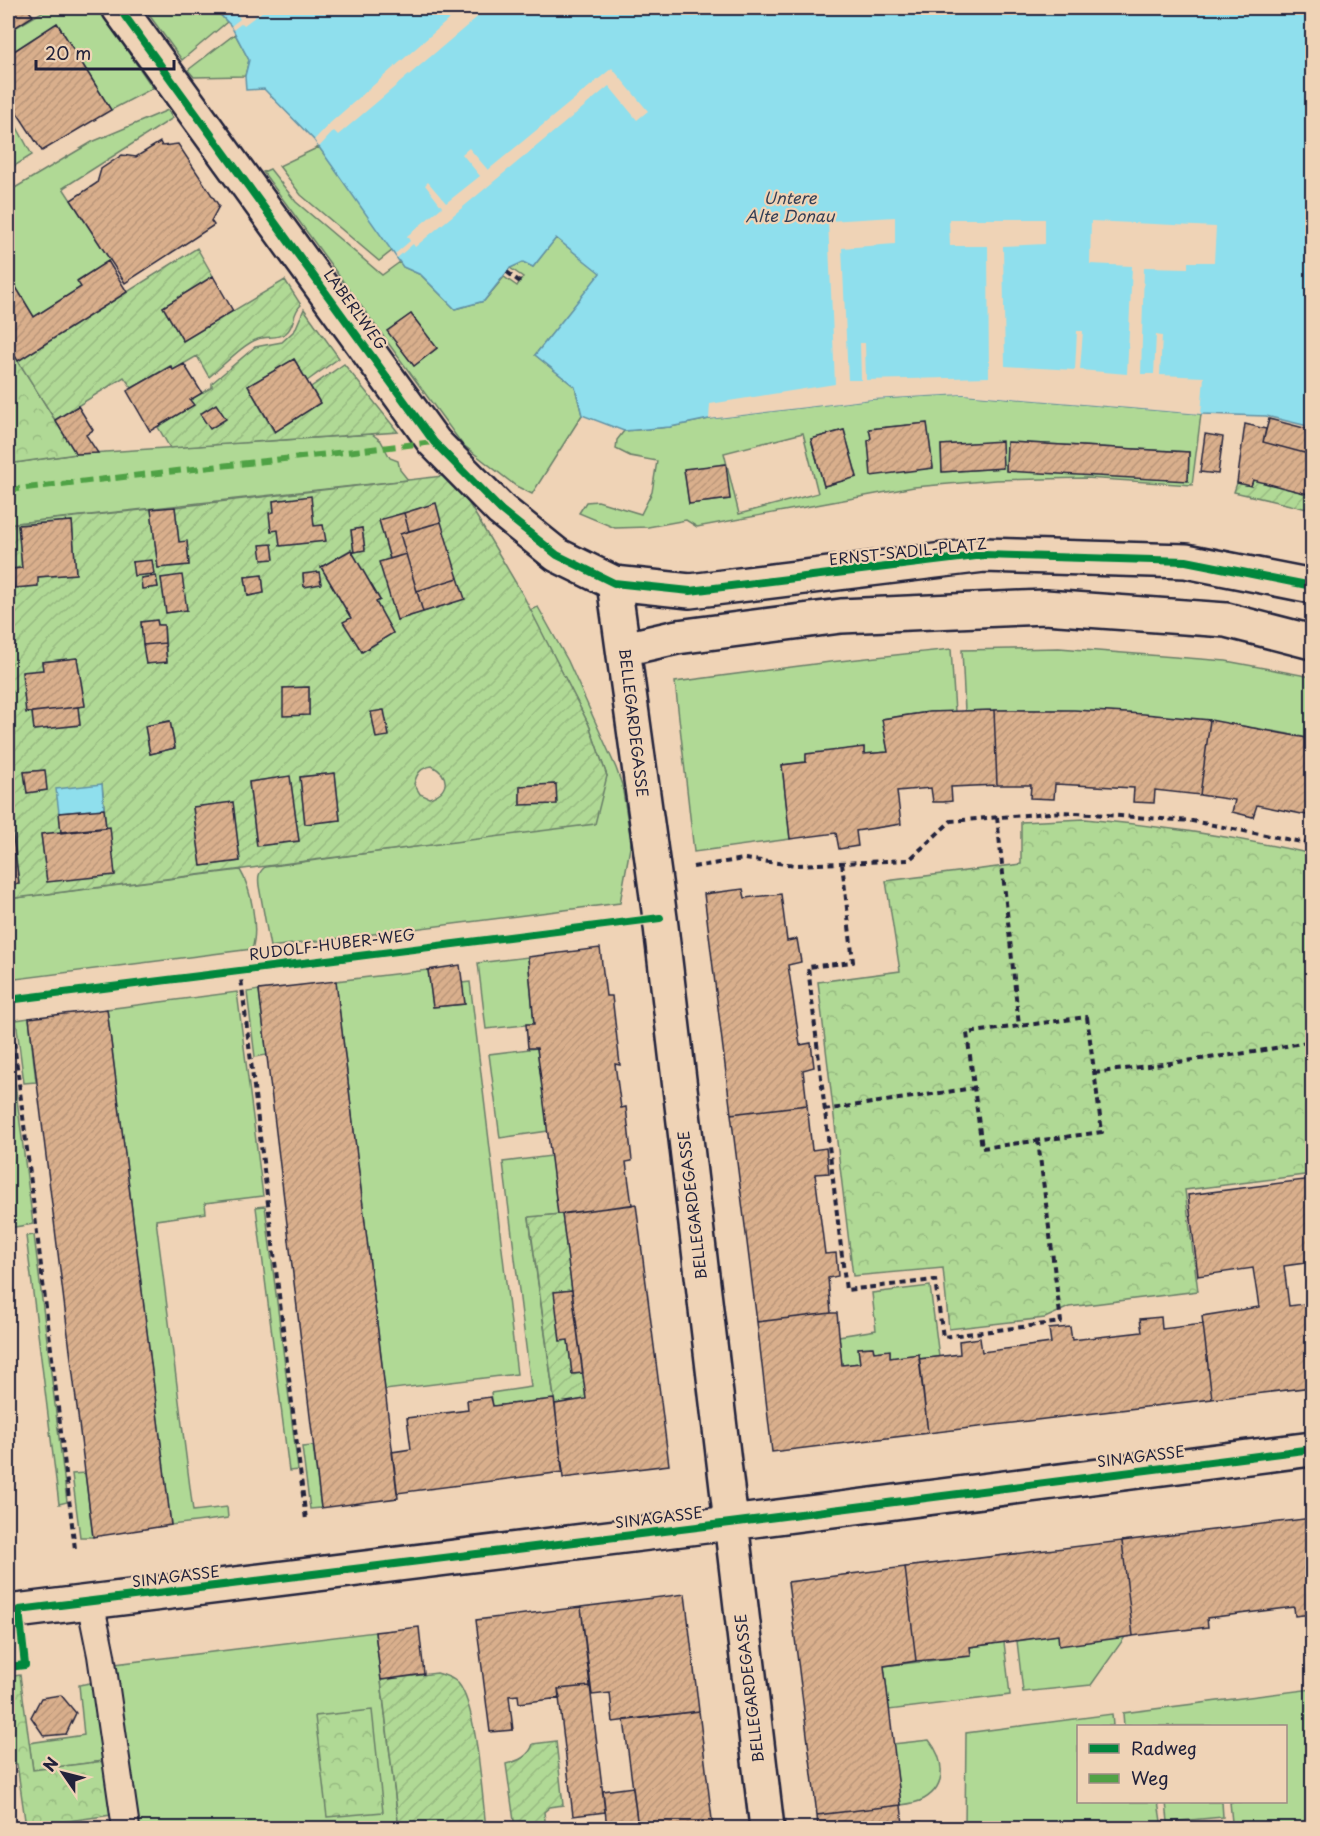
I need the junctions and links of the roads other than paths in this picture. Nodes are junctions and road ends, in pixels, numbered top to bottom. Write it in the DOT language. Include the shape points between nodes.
graph roads {
  1 [pos="119,8"];
  2 [pos="614,583"];
  3 [pos="1312,586"];
  4 [pos="1312,642"];
  5 [pos="624,650"];
  6 [pos="1312,1449"];
  7 [pos="730,1523"];
  8 [pos="90,1601"];
  9 [pos="8,1612"];
  10 [pos="126,1828"];
  11 [pos="767,1828"];
  1 -- 2 [label="street, LABERLWEG" via="434,442 501,510 557,555"];
  2 -- 3 [label="street, ERNST-SADIL-PLATZ" via="690,591 984,555 1186,561"];
  2 -- 5 [label="street, BELLEGARDEGASSE"];
  4 -- 5 [label="street" via="1226,620 1045,607 841,616 677,638"];
  5 -- 7 [label="street, BELLEGARDEGASSE"];
  6 -- 7 [label="street, SINAGASSE"];
  7 -- 8 [label="street, SINAGASSE"];
  7 -- 11 [label="street, BELLEGARDEGASSE"];
  8 -- 9 [label="street, SINAGASSE"];
  8 -- 10 [label="lane"];
}
